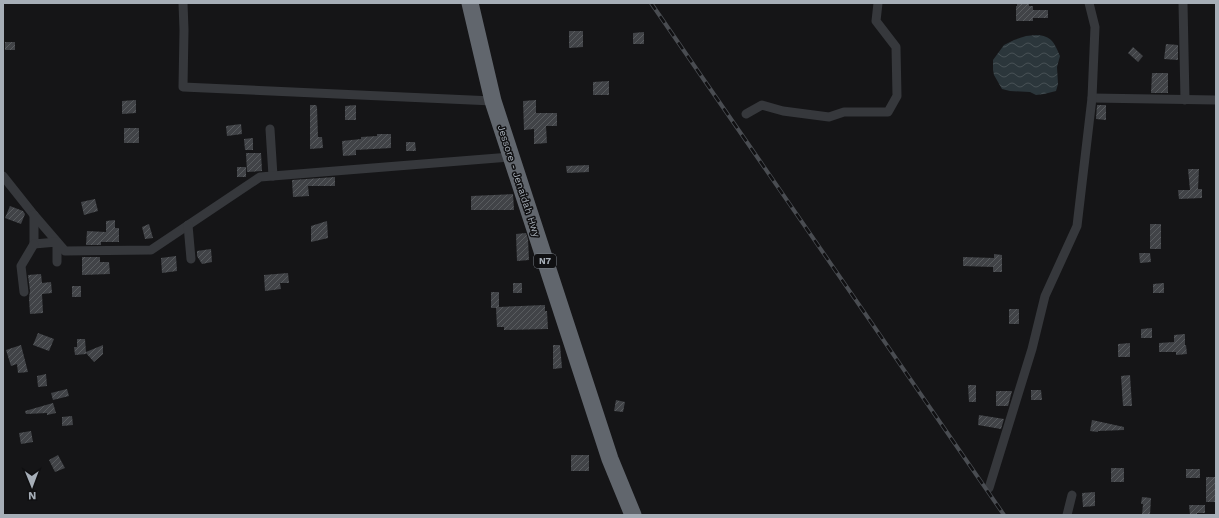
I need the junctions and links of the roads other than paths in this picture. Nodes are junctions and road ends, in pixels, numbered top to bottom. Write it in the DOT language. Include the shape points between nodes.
graph roads {
  1 [pos="183,3"];
  2 [pos="470,3"];
  3 [pos="878,3"];
  4 [pos="1090,3"];
  5 [pos="1183,3"];
  6 [pos="1092,98"];
  7 [pos="1185,100"];
  8 [pos="1216,100"];
  9 [pos="492,101"];
  10 [pos="746,114"];
  11 [pos="270,129"];
  12 [pos="511,157"];
  13 [pos="3,176"];
  14 [pos="273,176"];
  15 [pos="34,215"];
  16 [pos="188,225"];
  17 [pos="57,242"];
  18 [pos="34,244"];
  19 [pos="191,259"];
  20 [pos="57,262"];
  21 [pos="24,292"];
  22 [pos="989,488"];
  23 [pos="1072,495"];
  24 [pos="633,515"];
  25 [pos="1067,515"];
  1 -- 9 [label="street" via="183,87"];
  2 -- 9 [label="highway, Jessore - Jenaidah Hwy / N7"];
  3 -- 10 [label="street" via="876,21 896,47 897,96 888,112 844,112 829,117 783,111 762,105"];
  4 -- 6 [label="street" via="1095,27"];
  5 -- 7 [label="street"];
  6 -- 7 [label="street"];
  6 -- 22 [label="street" via="1077,226 1045,296 1032,349"];
  7 -- 8 [label="street"];
  9 -- 12 [label="highway, Jessore - Jenaidah Hwy / N7"];
  11 -- 14 [label="street"];
  12 -- 14 [label="street"];
  12 -- 24 [label="highway, Jessore - Jenaidah Hwy / N7" via="610,459"];
  13 -- 15 [label="street"];
  14 -- 16 [label="street" via="260,177"];
  15 -- 17 [label="street"];
  15 -- 18 [label="street"];
  16 -- 17 [label="street" via="151,250 65,251"];
  16 -- 19 [label="street"];
  17 -- 18 [label="street"];
  17 -- 20 [label="street"];
  18 -- 21 [label="street" via="21,266"];
  23 -- 25 [label="street"];
}
